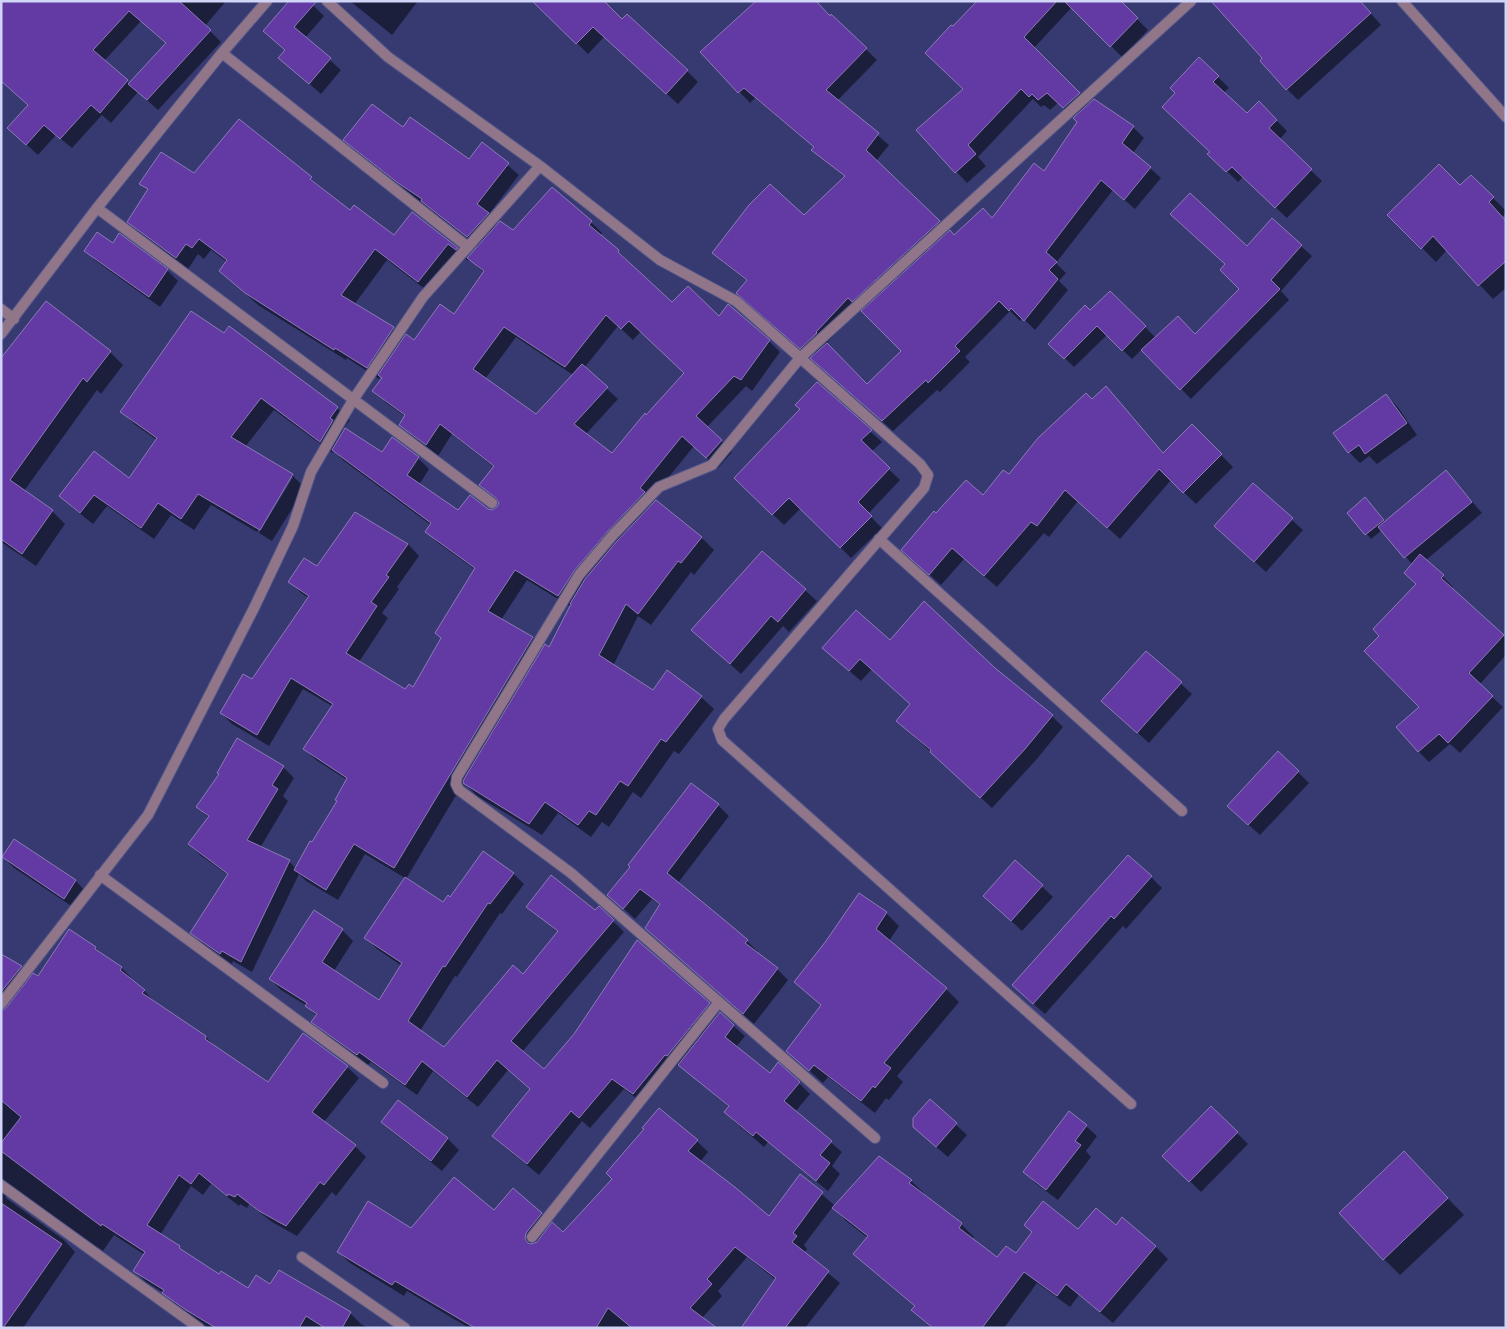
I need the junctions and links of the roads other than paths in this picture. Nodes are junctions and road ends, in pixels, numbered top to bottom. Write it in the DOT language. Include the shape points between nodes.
graph roads {
  1 [pos="267,1"];
  2 [pos="328,1"];
  3 [pos="1191,1"];
  4 [pos="1402,1"];
  5 [pos="222,53"];
  6 [pos="1506,116"];
  7 [pos="540,166"];
  8 [pos="97,208"];
  9 [pos="468,247"];
  10 [pos="1,309"];
  11 [pos="14,318"];
  12 [pos="1,334"];
  13 [pos="800,358"];
  14 [pos="353,400"];
  15 [pos="492,503"];
  16 [pos="879,539"];
  17 [pos="1182,811"];
  18 [pos="100,875"];
  19 [pos="719,1002"];
  20 [pos="1,1004"];
  21 [pos="383,1083"];
  22 [pos="1131,1104"];
  23 [pos="875,1138"];
  24 [pos="1,1186"];
  25 [pos="532,1237"];
  26 [pos="302,1257"];
  27 [pos="199,1328"];
  28 [pos="405,1328"];
  1 -- 5 [label="street"];
  2 -- 7 [label="street" via="388,57"];
  3 -- 13 [label="street"];
  4 -- 6 [label="street"];
  5 -- 8 [label="street"];
  5 -- 9 [label="street"];
  7 -- 9 [label="street"];
  7 -- 13 [label="street" via="660,260 736,301"];
  8 -- 11 [label="street"];
  8 -- 14 [label="street"];
  9 -- 14 [label="street" via="423,297"];
  10 -- 11 [label="street"];
  11 -- 12 [label="street"];
  13 -- 16 [label="street" via="920,464 928,475 924,488"];
  13 -- 19 [label="street" via="712,465 659,487 580,575 457,777 456,784 459,790 571,874"];
  14 -- 15 [label="street"];
  14 -- 18 [label="street" via="311,472 293,526 148,815"];
  16 -- 17 [label="street"];
  16 -- 22 [label="street" via="724,719 718,729 722,740"];
  18 -- 20 [label="street"];
  18 -- 21 [label="street"];
  19 -- 23 [label="street"];
  19 -- 25 [label="street"];
  24 -- 27 [label="street"];
  26 -- 28 [label="street"];
}
